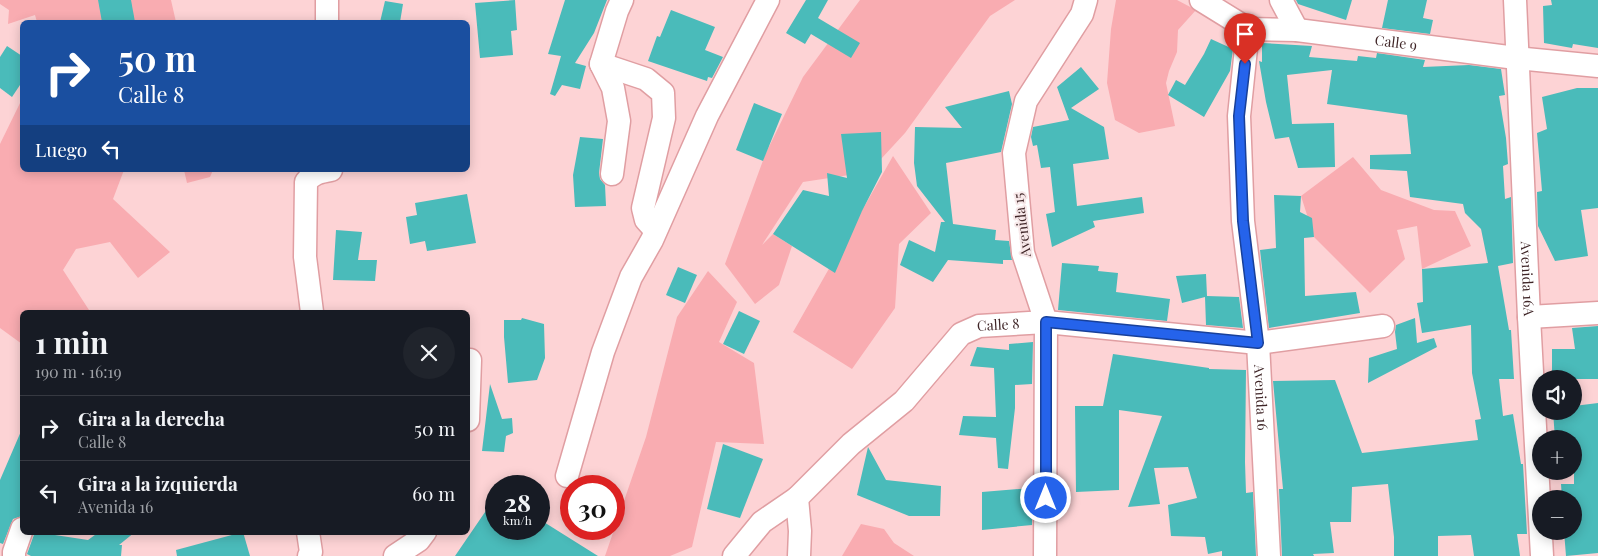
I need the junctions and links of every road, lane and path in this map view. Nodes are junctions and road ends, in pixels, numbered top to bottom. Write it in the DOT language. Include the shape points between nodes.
graph roads {
  1 [pos="327,0"];
  2 [pos="622,0"];
  3 [pos="768,0"];
  4 [pos="1086,0"];
  5 [pos="1201,0"];
  6 [pos="1281,0"];
  7 [pos="1515,0"];
  8 [pos="327,20"];
  9 [pos="1248,29"];
  10 [pos="1297,30"];
  11 [pos="1516,58"];
  12 [pos="601,64"];
  13 [pos="1598,66"];
  14 [pos="318,172"];
  15 [pos="612,174"];
  16 [pos="655,230"];
  17 [pos="312,310"];
  18 [pos="1598,313"];
  19 [pos="1529,317"];
  20 [pos="1046,322"];
  21 [pos="1383,326"];
  22 [pos="1258,343"];
  23 [pos="568,475"];
  24 [pos="796,498"];
  25 [pos="20,535"];
  26 [pos="308,535"];
  27 [pos="423,535"];
  28 [pos="14,556"];
  29 [pos="309,556"];
  30 [pos="395,556"];
  31 [pos="734,556"];
  32 [pos="799,556"];
  33 [pos="1045,556"];
  34 [pos="1269,556"];
  35 [pos="1542,556"];
  1 -- 8 [label="street"];
  2 -- 12 [label="street"];
  3 -- 16 [label="street" via="707,116"];
  4 -- 20 [label="street, Avenida 15" via="1082,14 1026,101 1014,153 1023,252"];
  5 -- 9 [label="street"];
  6 -- 10 [label="street"];
  7 -- 11 [label="street, Avenida 16A"];
  9 -- 10 [label="street, Calle 9"];
  9 -- 22 [label="street, Avenida 16" via="1239,116 1243,221"];
  10 -- 11 [label="street, Calle 9"];
  11 -- 13 [label="street, Calle 9"];
  11 -- 19 [label="street, Avenida 16A"];
  12 -- 15 [label="street" via="613,88 619,121"];
  12 -- 16 [label="street" via="646,79 663,93 664,118 643,208 646,220"];
  14 -- 17 [label="street" via="306,182 305,257"];
  16 -- 23 [label="street" via="631,277 603,352"];
  18 -- 19 [label="street"];
  19 -- 35 [label="street, Avenida 16A"];
  20 -- 22 [label="street, Calle 8"];
  20 -- 24 [label="street, Calle 8" via="979,326 961,334 904,400 851,444"];
  20 -- 33 [label="street, Avenida 15"];
  21 -- 22 [label="street, Calle 8"];
  22 -- 34 [label="street, Avenida 16"];
  24 -- 31 [label="street, Calle 8" via="762,522"];
  24 -- 32 [label="street"];
  25 -- 28 [label="street"];
  26 -- 29 [label="street"];
  27 -- 30 [label="street"];
}
